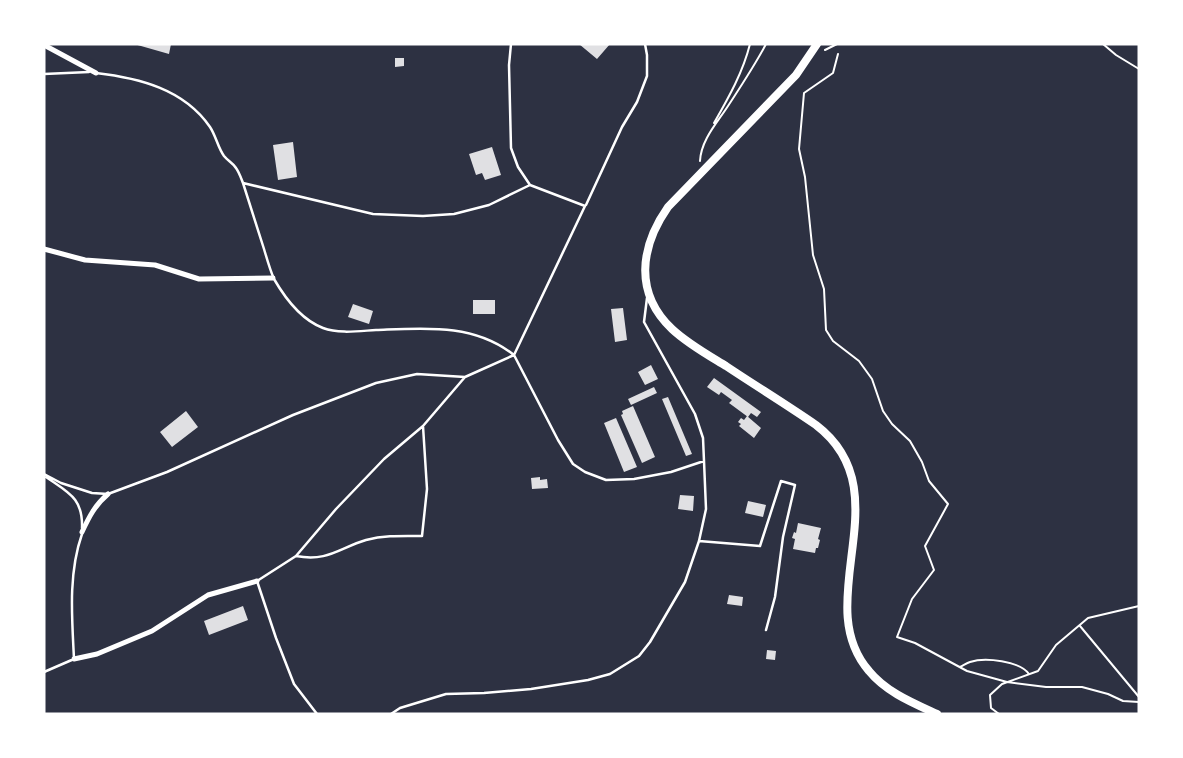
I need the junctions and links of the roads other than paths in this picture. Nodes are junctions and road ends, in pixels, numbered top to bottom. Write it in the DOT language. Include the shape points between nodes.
graph roads {
  1 [pos="511,44"];
  2 [pos="645,44"];
  3 [pos="817,44"];
  4 [pos="44,45"];
  5 [pos="96,73"];
  6 [pos="44,74"];
  7 [pos="243,183"];
  8 [pos="530,186"];
  9 [pos="585,206"];
  10 [pos="44,249"];
  11 [pos="273,278"];
  12 [pos="648,290"];
  13 [pos="514,355"];
  14 [pos="465,377"];
  15 [pos="422,426"];
  16 [pos="704,461"];
  17 [pos="44,475"];
  18 [pos="108,494"];
  19 [pos="82,533"];
  20 [pos="699,541"];
  21 [pos="296,556"];
  22 [pos="257,581"];
  23 [pos="766,630"];
  24 [pos="74,659"];
  25 [pos="44,672"];
  26 [pos="317,714"];
  27 [pos="391,714"];
  28 [pos="937,714"];
  1 -- 8 [label="lane" via="511,148"];
  2 -- 9 [label="lane" via="647,76"];
  3 -- 12 [label="main road" via="796,75 668,207 652,234 645,262"];
  4 -- 5 [label="street"];
  5 -- 6 [label="lane"];
  5 -- 7 [label="lane" via="139,80 192,106 211,128"];
  7 -- 8 [label="lane" via="373,214 423,216 489,205"];
  7 -- 11 [label="lane"];
  8 -- 9 [label="lane"];
  9 -- 13 [label="lane"];
  10 -- 11 [label="street" via="85,260 155,265 199,279"];
  11 -- 13 [label="lane" via="305,318 323,328 347,332 453,330 485,337"];
  12 -- 16 [label="lane" via="644,322 695,414"];
  12 -- 28 [label="main road" via="661,317 677,333 809,420 833,441 854,486 847,607 850,638 876,679"];
  13 -- 14 [label="lane"];
  13 -- 16 [label="lane" via="558,440 573,464 585,472 606,480 634,479"];
  14 -- 15 [label="lane"];
  14 -- 18 [label="lane" via="417,374 376,383"];
  15 -- 21 [label="lane" via="384,459"];
  15 -- 21 [label="lane" via="427,489 422,536 389,535 326,557"];
  16 -- 20 [label="lane" via="706,509"];
  17 -- 18 [label="lane" via="92,493"];
  17 -- 19 [label="lane" via="77,500 83,515"];
  18 -- 19 [label="street" via="97,504"];
  19 -- 24 [label="lane" via="72,596"];
  20 -- 23 [label="lane" via="760,546 781,481 795,485"];
  20 -- 27 [label="lane" via="666,617 645,649 624,667 588,680 446,694"];
  21 -- 22 [label="lane"];
  22 -- 24 [label="street" via="208,595 152,631"];
  22 -- 26 [label="lane" via="294,684"];
  24 -- 25 [label="lane"];
}
